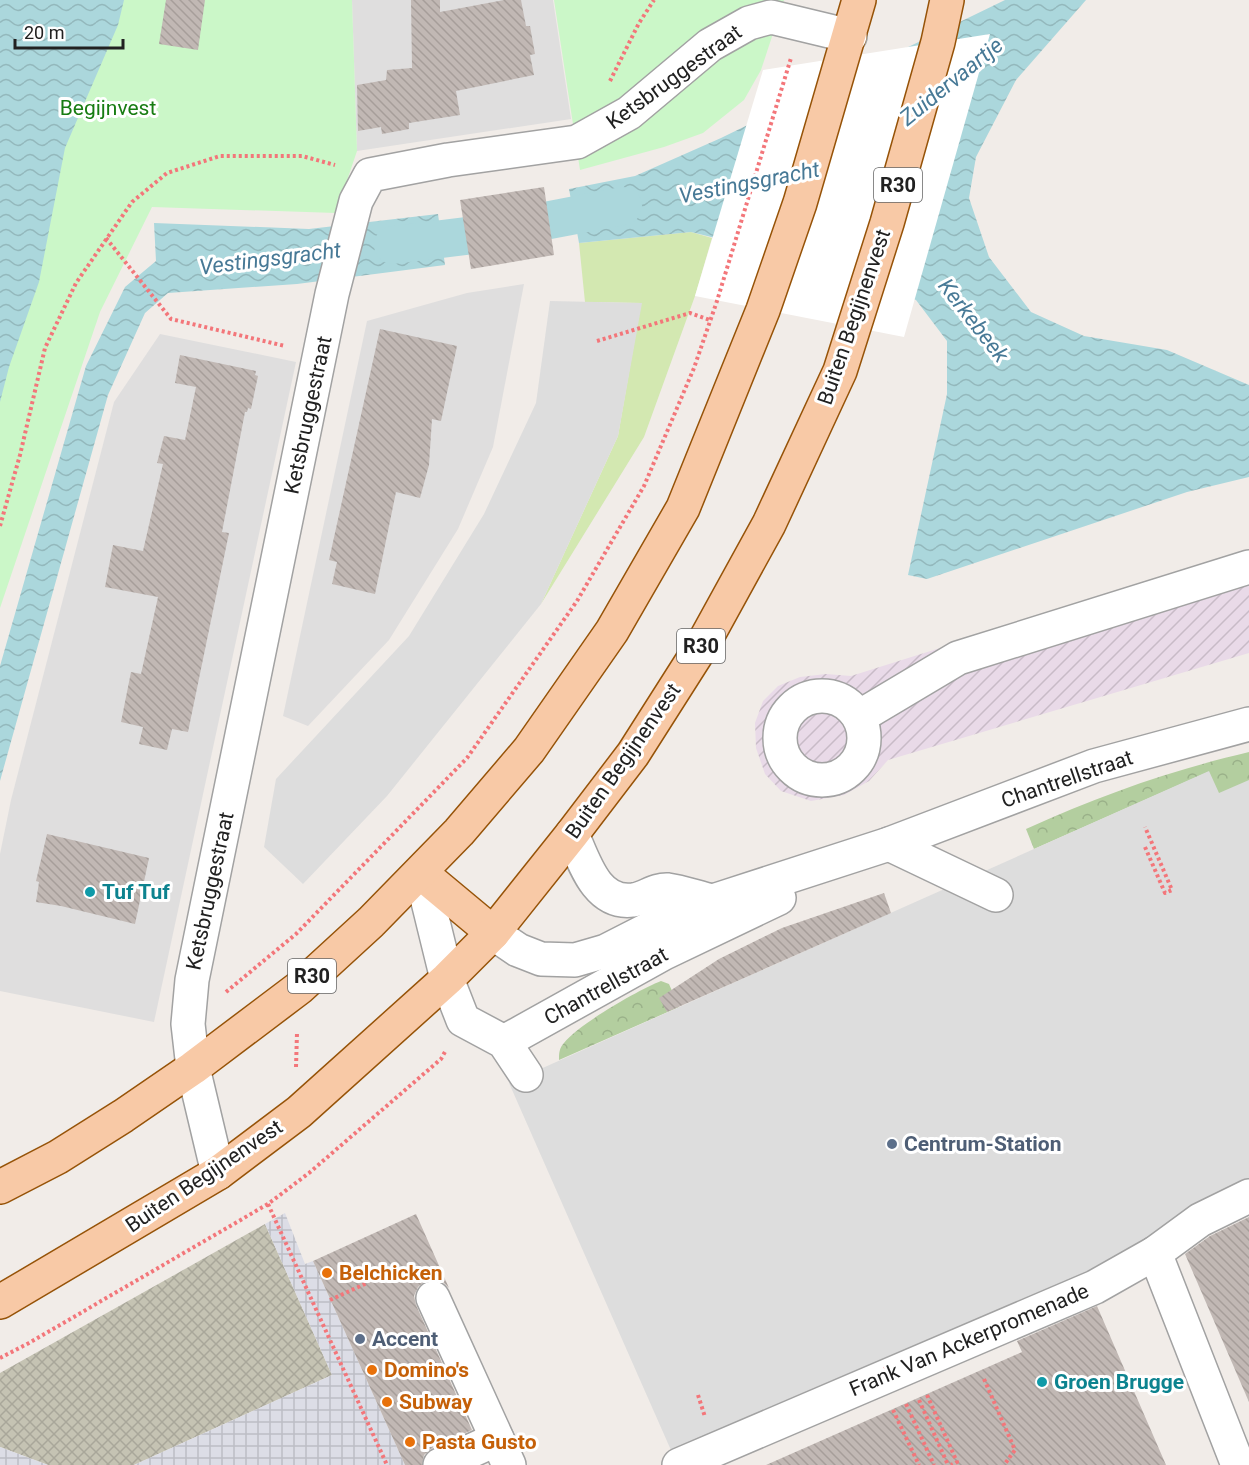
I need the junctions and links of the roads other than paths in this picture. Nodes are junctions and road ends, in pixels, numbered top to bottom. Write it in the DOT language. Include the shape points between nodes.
graph roads {
  1 [pos="859,0"];
  2 [pos="947,0"];
  3 [pos="847,47"];
  4 [pos="1249,567"];
  5 [pos="859,717"];
  6 [pos="1249,724"];
  7 [pos="572,834"];
  8 [pos="889,844"];
  9 [pos="421,873"];
  10 [pos="996,896"];
  11 [pos="713,901"];
  12 [pos="493,933"];
  13 [pos="447,979"];
  14 [pos="504,1042"];
  15 [pos="193,1068"];
  16 [pos="526,1075"];
  17 [pos="218,1173"];
  18 [pos="0,1187"];
  19 [pos="1249,1196"];
  20 [pos="1155,1253"];
  21 [pos="433,1298"];
  22 [pos="0,1302"];
  23 [pos="503,1452"];
  24 [pos="440,1465"];
  25 [pos="679,1465"];
  26 [pos="1238,1465"];
  1 -- 3 [label="main road, R30"];
  2 -- 7 [label="main road, Buiten Begijnenvest / R30" via="887,223 840,371 769,524 703,644 633,754"];
  3 -- 9 [label="main road, R30" via="763,310 683,508 612,631 529,750"];
  3 -- 15 [label="street, Ketsbruggestraat" via="801,23 771,17 749,23 710,45 629,113 577,142 448,160 363,188 332,294 192,980 188,1024"];
  4 -- 5 [label="street" via="958,658"];
  6 -- 8 [label="street, Chantrellstraat" via="1094,766"];
  7 -- 11 [label="street" via="601,891 617,900 634,900 666,890"];
  7 -- 12 [label="main road, Buiten Begijnenvest / R30"];
  8 -- 10 [label="street"];
  8 -- 11 [label="street, Chantrellstraat"];
  8 -- 14 [label="street, Chantrellstraat" via="664,953"];
  9 -- 12 [label="main road"];
  9 -- 13 [label="street"];
  9 -- 15 [label="main road, R30" via="299,988"];
  11 -- 12 [label="street, Chantrellstraat" via="606,951 575,960 541,959 518,950"];
  12 -- 13 [label="main road, Buiten Begijnenvest / R30"];
  13 -- 14 [label="street" via="463,1020"];
  13 -- 17 [label="main road, Buiten Begijnenvest / R30" via="299,1113"];
  14 -- 16 [label="street"];
  15 -- 17 [label="street, Ketsbruggestraat"];
  15 -- 18 [label="main road, R30" via="68,1151"];
  17 -- 22 [label="main road, Buiten Begijnenvest / R30"];
  19 -- 20 [label="street, Frank Van Ackerpromenade" via="1200,1220"];
  20 -- 25 [label="street, Frank Van Ackerpromenade" via="1095,1287"];
  20 -- 26 [label="street"];
  21 -- 23 [label="street"];
  23 -- 24 [label="street"];
}
